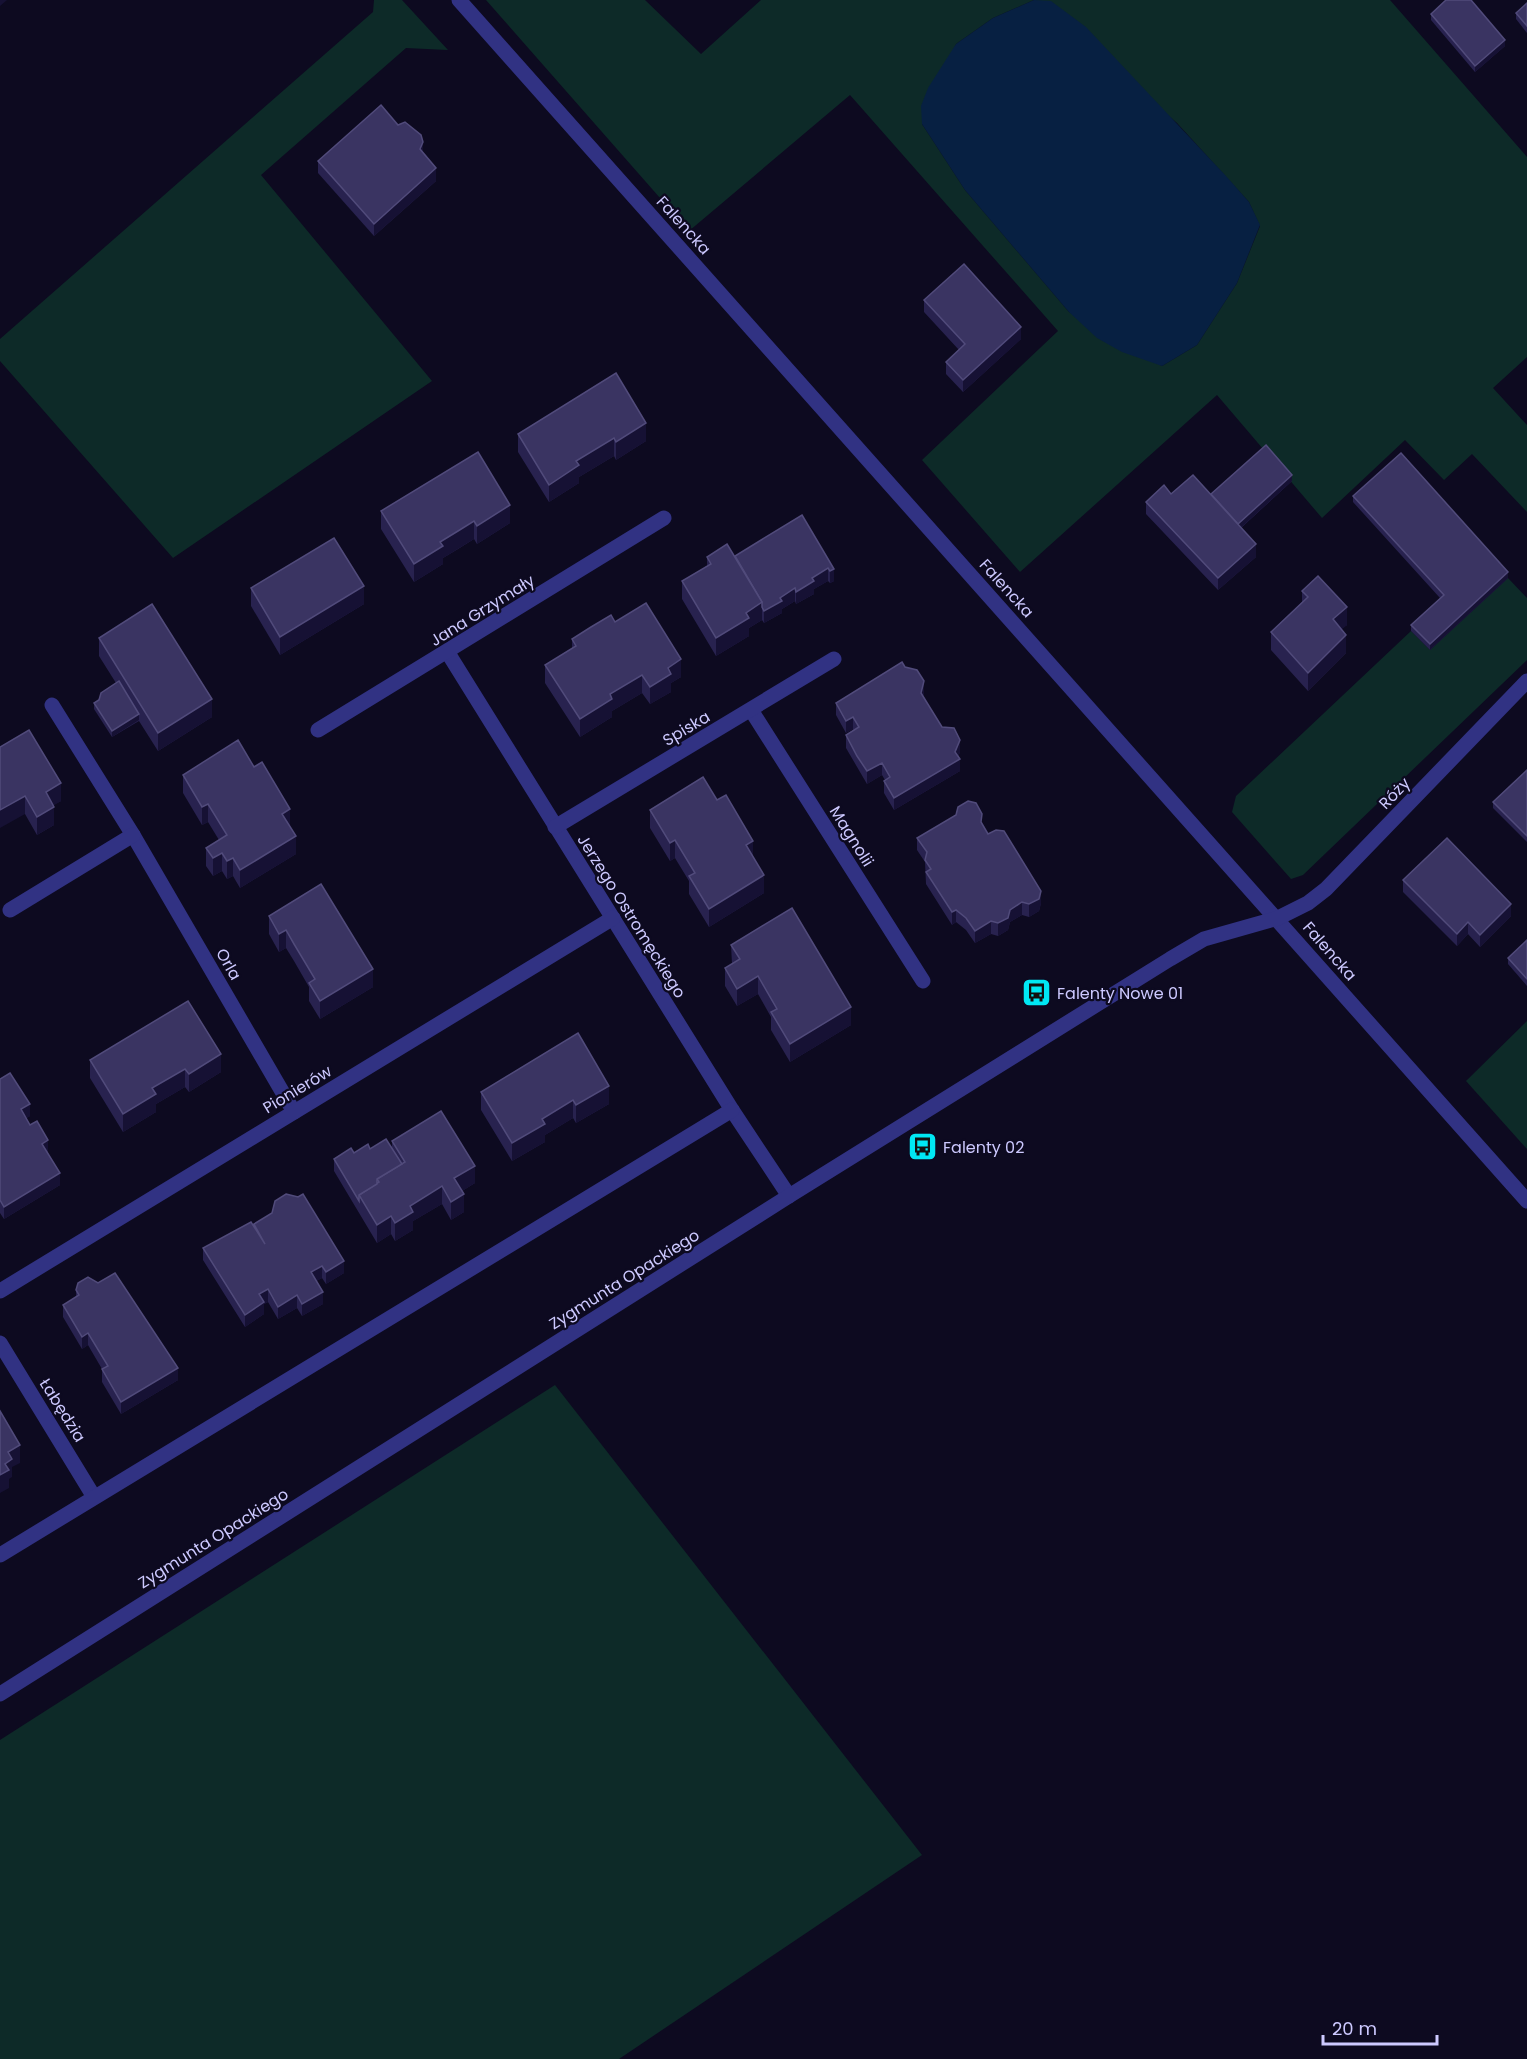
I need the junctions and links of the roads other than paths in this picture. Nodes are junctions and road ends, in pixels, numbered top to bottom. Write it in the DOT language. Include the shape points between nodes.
graph roads {
  1 [pos="459,0"];
  2 [pos="664,518"];
  3 [pos="448,653"];
  4 [pos="834,659"];
  5 [pos="1527,681"];
  6 [pos="52,705"];
  7 [pos="751,710"];
  8 [pos="318,730"];
  9 [pos="555,827"];
  10 [pos="132,835"];
  11 [pos="10,910"];
  12 [pos="613,918"];
  13 [pos="1278,918"];
  14 [pos="923,981"];
  15 [pos="732,1110"];
  16 [pos="294,1112"];
  17 [pos="789,1196"];
  18 [pos="1527,1201"];
  19 [pos="0,1291"];
  20 [pos="0,1343"];
  21 [pos="94,1497"];
  22 [pos="0,1555"];
  23 [pos="0,1694"];
  1 -- 13 [label="street, Falencka"];
  2 -- 3 [label="street, Jana Grzymały"];
  3 -- 8 [label="street, Jana Grzymały"];
  3 -- 9 [label="street, Jerzego Ostromęckiego"];
  4 -- 7 [label="street, Spiska"];
  5 -- 13 [label="street, Róży" via="1326,890"];
  6 -- 10 [label="street, Orla"];
  7 -- 9 [label="street, Spiska"];
  7 -- 14 [label="street, Magnolii"];
  9 -- 12 [label="street, Jerzego Ostromęckiego"];
  10 -- 11 [label="street"];
  10 -- 16 [label="street, Orla"];
  12 -- 15 [label="street, Jerzego Ostromęckiego"];
  12 -- 16 [label="street, Pionierów"];
  13 -- 17 [label="street, Zygmunta Opackiego" via="1204,939"];
  13 -- 18 [label="street, Falencka"];
  15 -- 17 [label="street, Jerzego Ostromęckiego"];
  15 -- 21 [label="street"];
  16 -- 19 [label="street, Pionierów"];
  17 -- 23 [label="street, Zygmunta Opackiego"];
  20 -- 21 [label="street, Łabędzia"];
  21 -- 22 [label="street"];
}
